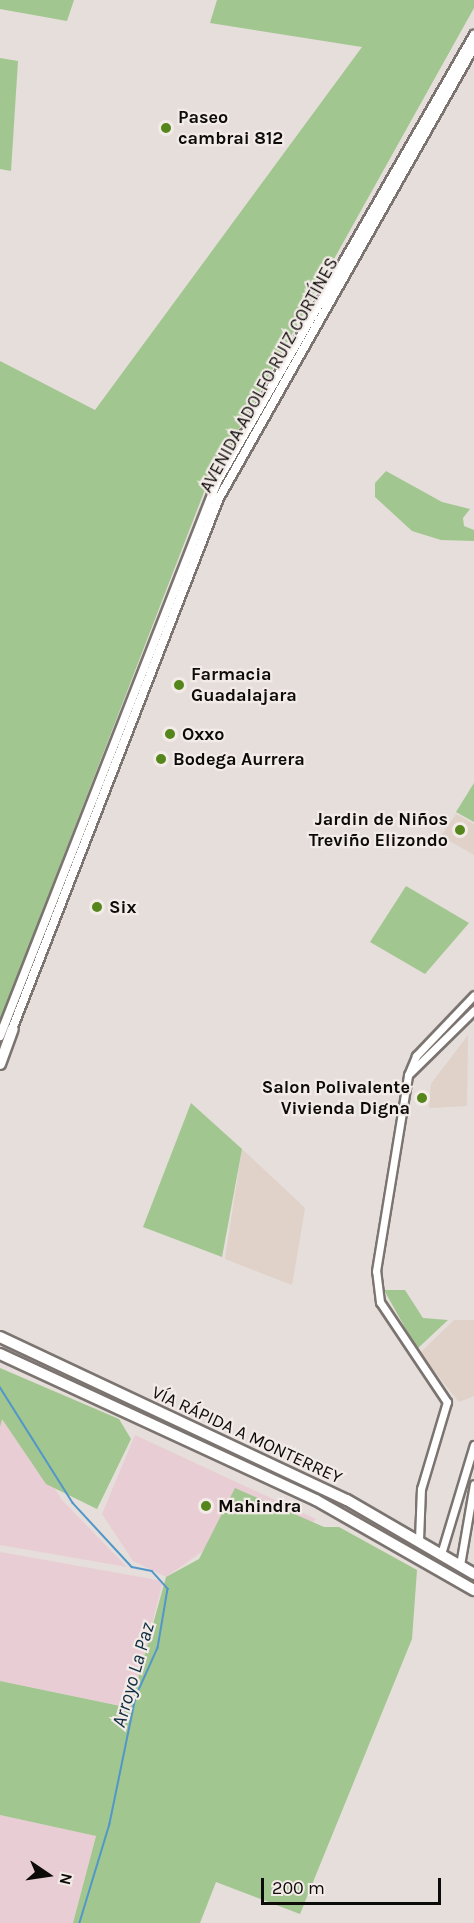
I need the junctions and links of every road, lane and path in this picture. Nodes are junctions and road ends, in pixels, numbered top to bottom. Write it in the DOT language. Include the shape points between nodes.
graph roads {
  1 [pos="474,35"];
  2 [pos="474,47"];
  3 [pos="134,706"];
  4 [pos="74,870"];
  5 [pos="64,878"];
  6 [pos="474,995"];
  7 [pos="474,1010"];
  8 [pos="13,1029"];
  9 [pos="0,1036"];
  10 [pos="0,1055"];
  11 [pos="0,1064"];
  12 [pos="408,1075"];
  13 [pos="0,1337"];
  14 [pos="0,1354"];
  15 [pos="474,1445"];
  16 [pos="474,1484"];
  17 [pos="450,1534"];
  18 [pos="462,1538"];
  19 [pos="419,1540"];
  20 [pos="441,1554"];
  21 [pos="460,1565"];
  22 [pos="474,1574"];
  23 [pos="474,1590"];
  1 -- 3 [label="main road" via="217,482"];
  2 -- 3 [label="main road, AVENIDA ADOLFO RUIZ CORTÍNES" via="227,482"];
  3 -- 4 [label="main road, AVENIDA ADOLFO RUIZ CORTÍNES"];
  3 -- 5 [label="main road"];
  4 -- 5 [label="street"];
  4 -- 8 [label="main road, AVENIDA ADOLFO RUIZ CORTÍNES"];
  5 -- 9 [label="main road"];
  6 -- 12 [label="street" via="416,1056"];
  7 -- 12 [label="street"];
  8 -- 10 [label="main road, AVENIDA ADOLFO RUIZ CORTÍNES"];
  8 -- 11 [label="highway"];
  12 -- 19 [label="street" via="375,1271 380,1302 447,1402 422,1488"];
  13 -- 19 [label="highway, VÍA RÁPIDA A MONTERREY" via="294,1474"];
  14 -- 23 [label="highway" via="316,1500"];
  15 -- 17 [label="street"];
  16 -- 18 [label="street"];
  17 -- 18 [label="street"];
  17 -- 20 [label="street"];
  18 -- 21 [label="street"];
  19 -- 20 [label="highway, VÍA RÁPIDA A MONTERREY"];
  20 -- 21 [label="highway, VÍA RÁPIDA A MONTERREY"];
  21 -- 22 [label="highway, VÍA RÁPIDA A MONTERREY"];
}
